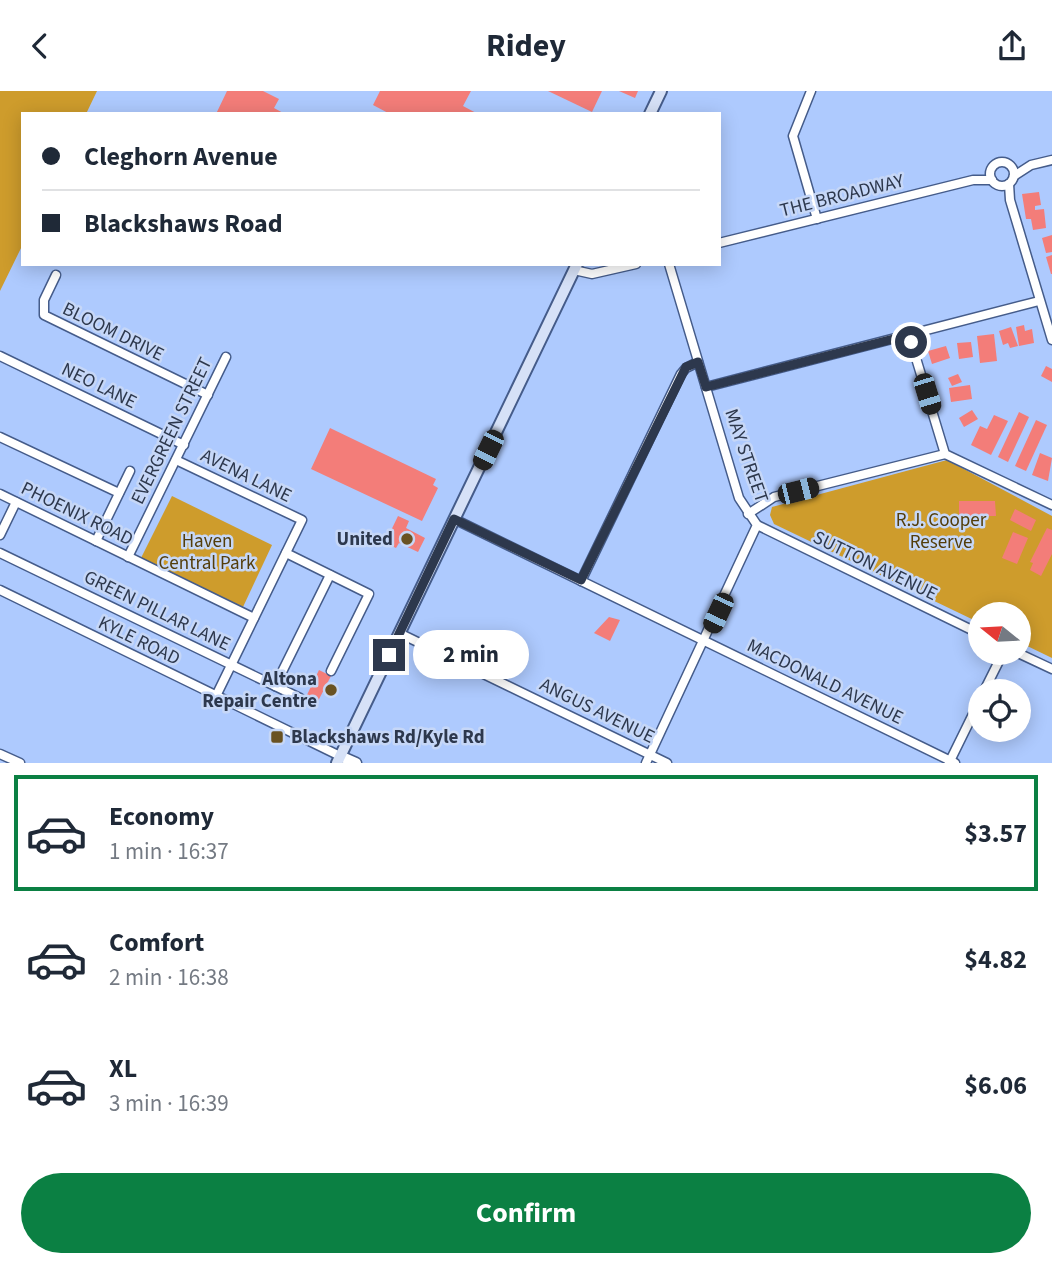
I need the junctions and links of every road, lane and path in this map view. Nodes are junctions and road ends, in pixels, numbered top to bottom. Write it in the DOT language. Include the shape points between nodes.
graph roads {
  1 [pos="661,91"];
  2 [pos="811,91"];
  3 [pos="651,112"];
  4 [pos="1052,160"];
  5 [pos="1009,164"];
  6 [pos="1031,165"];
  7 [pos="991,168"];
  8 [pos="973,180"];
  9 [pos="1004,181"];
  10 [pos="817,219"];
  11 [pos="721,243"];
  12 [pos="627,266"];
  13 [pos="670,266"];
  14 [pos="576,267"];
  15 [pos="56,275"];
  16 [pos="1039,301"];
  17 [pos="909,335"];
  18 [pos="1052,340"];
  19 [pos="0,356"];
  20 [pos="226,357"];
  21 [pos="698,362"];
  22 [pos="706,387"];
  23 [pos="208,395"];
  24 [pos="0,437"];
  25 [pos="184,445"];
  26 [pos="945,454"];
  27 [pos="176,460"];
  28 [pos="130,471"];
  29 [pos="119,493"];
  30 [pos="0,494"];
  31 [pos="16,502"];
  32 [pos="1052,505"];
  33 [pos="748,514"];
  34 [pos="454,519"];
  35 [pos="757,525"];
  36 [pos="0,535"];
  37 [pos="96,541"];
  38 [pos="0,553"];
  39 [pos="286,554"];
  40 [pos="128,557"];
  41 [pos="330,575"];
  42 [pos="581,580"];
  43 [pos="0,590"];
  44 [pos="254,618"];
  45 [pos="968,628"];
  46 [pos="399,633"];
  47 [pos="705,641"];
  48 [pos="1031,659"];
  49 [pos="231,665"];
  50 [pos="1052,669"];
  51 [pos="331,671"];
  52 [pos="275,687"];
  53 [pos="216,696"];
  54 [pos="300,698"];
  55 [pos="968,726"];
  56 [pos="0,754"];
  57 [pos="648,759"];
  58 [pos="338,760"];
  59 [pos="952,762"];
  60 [pos="20,763"];
  61 [pos="356,763"];
  62 [pos="667,763"];
  1 -- 3 [label="main road"];
  2 -- 10 [label="street" via="793,136"];
  4 -- 6 [label="street"];
  5 -- 6 [label="street"];
  5 -- 7 [label="street" via="999,162"];
  5 -- 9 [label="street"];
  6 -- 9 [label="street"];
  7 -- 8 [label="street, THE BROADWAY"];
  7 -- 9 [label="street"];
  8 -- 9 [label="street, THE BROADWAY"];
  8 -- 10 [label="street, THE BROADWAY"];
  9 -- 16 [label="street"];
  10 -- 11 [label="street, THE BROADWAY"];
  12 -- 14 [label="street" via="592,274"];
  13 -- 21 [label="street, MAY STREET"];
  14 -- 34 [label="main road"];
  15 -- 23 [label="street, BLOOM DRIVE" via="44,300 44,315"];
  16 -- 17 [label="street"];
  16 -- 18 [label="street"];
  17 -- 22 [label="street"];
  17 -- 26 [label="street"];
  19 -- 25 [label="street, NEO LANE"];
  20 -- 23 [label="street, EVERGREEN STREET"];
  21 -- 22 [label="street, MAY STREET"];
  21 -- 42 [label="street" via="681,374"];
  22 -- 33 [label="street, MAY STREET" via="739,498"];
  23 -- 25 [label="street, EVERGREEN STREET"];
  24 -- 29 [label="street"];
  25 -- 27 [label="street, EVERGREEN STREET"];
  26 -- 32 [label="street"];
  26 -- 33 [label="street" via="774,497"];
  27 -- 39 [label="street, AVENA LANE" via="302,520"];
  27 -- 40 [label="street, EVERGREEN STREET"];
  28 -- 29 [label="street"];
  29 -- 37 [label="street"];
  30 -- 31 [label="street, PHOENIX ROAD"];
  31 -- 36 [label="street"];
  31 -- 37 [label="street, PHOENIX ROAD"];
  33 -- 35 [label="street, MAY STREET"];
  34 -- 42 [label="street, MACDONALD AVENUE"];
  34 -- 46 [label="main road"];
  35 -- 45 [label="street, SUTTON AVENUE"];
  35 -- 47 [label="street, MAY STREET"];
  37 -- 40 [label="street, PHOENIX ROAD"];
  38 -- 49 [label="street, GREEN PILLAR LANE"];
  39 -- 41 [label="street"];
  39 -- 44 [label="street"];
  40 -- 44 [label="street, PHOENIX ROAD"];
  41 -- 51 [label="street" via="369,594"];
  41 -- 52 [label="street"];
  42 -- 47 [label="street, MACDONALD AVENUE"];
  43 -- 53 [label="street, KYLE ROAD"];
  44 -- 49 [label="street"];
  46 -- 57 [label="street, ANGUS AVENUE"];
  46 -- 58 [label="main road"];
  47 -- 57 [label="street, MAY STREET"];
  47 -- 59 [label="street, MACDONALD AVENUE"];
  48 -- 50 [label="street"];
  49 -- 52 [label="street, GREEN PILLAR LANE"];
  49 -- 53 [label="street"];
  52 -- 54 [label="street, GREEN PILLAR LANE"];
  53 -- 58 [label="street, KYLE ROAD"];
  55 -- 59 [label="street"];
  56 -- 60 [label="street"];
  57 -- 62 [label="street, ANGUS AVENUE"];
  58 -- 61 [label="street"];
}
